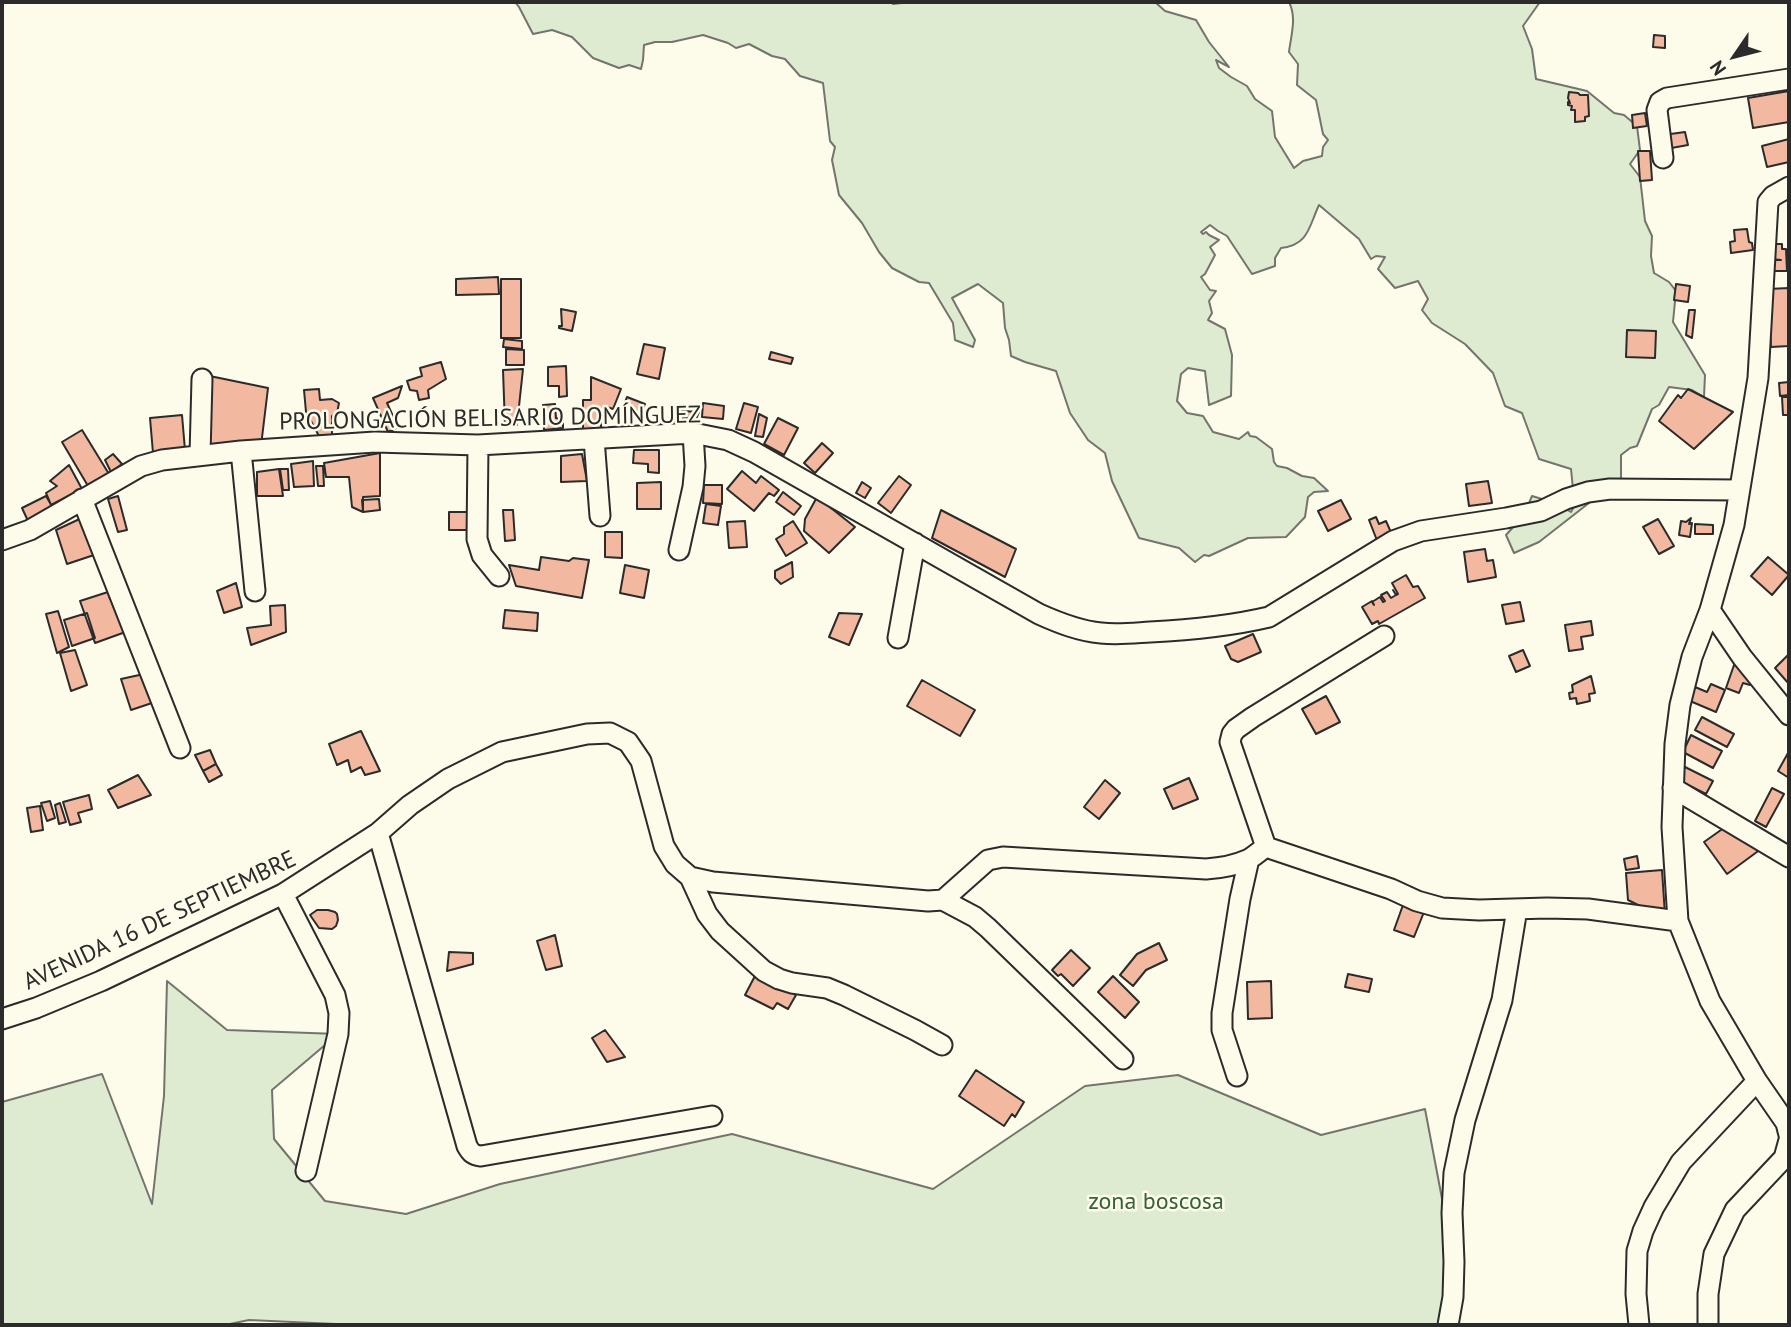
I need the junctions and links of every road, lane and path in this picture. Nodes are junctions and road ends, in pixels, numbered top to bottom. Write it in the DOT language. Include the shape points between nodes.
graph roads {
  1 [pos="1789,79"];
  2 [pos="1663,158"];
  3 [pos="1789,187"];
  4 [pos="202,379"];
  5 [pos="693,433"];
  6 [pos="594,439"];
  7 [pos="478,445"];
  8 [pos="241,451"];
  9 [pos="200,455"];
  10 [pos="1739,490"];
  11 [pos="82,499"];
  12 [pos="600,516"];
  13 [pos="2,540"];
  14 [pos="915,544"];
  15 [pos="679,550"];
  16 [pos="499,576"];
  17 [pos="255,592"];
  18 [pos="1710,610"];
  19 [pos="1384,636"];
  20 [pos="898,638"];
  21 [pos="1789,715"];
  22 [pos="180,748"];
  23 [pos="1673,788"];
  24 [pos="378,834"];
  25 [pos="1266,848"];
  26 [pos="1789,857"];
  27 [pos="1249,859"];
  28 [pos="690,877"];
  29 [pos="283,894"];
  30 [pos="943,900"];
  31 [pos="1517,909"];
  32 [pos="1678,921"];
  33 [pos="2,1019"];
  34 [pos="942,1045"];
  35 [pos="1123,1059"];
  36 [pos="1237,1076"];
  37 [pos="1757,1080"];
  38 [pos="712,1116"];
  39 [pos="1789,1135"];
  40 [pos="1787,1154"];
  41 [pos="306,1171"];
  42 [pos="1448,1325"];
  43 [pos="1639,1325"];
  44 [pos="1708,1325"];
  1 -- 2 [label="street" via="1660,102"];
  3 -- 10 [label="street" via="1769,202 1758,378"];
  4 -- 9 [label="street"];
  5 -- 6 [label="street, PROLONGACIÓN BELISARIO DOMÍNGUEZ"];
  5 -- 14 [label="street, PROLONGACIÓN BELISARIO DOMÍNGUEZ" via="729,440 754,452"];
  5 -- 15 [label="street" via="693,487"];
  6 -- 7 [label="street, PROLONGACIÓN BELISARIO DOMÍNGUEZ"];
  6 -- 12 [label="street"];
  7 -- 8 [label="street, PROLONGACIÓN BELISARIO DOMÍNGUEZ" via="375,442"];
  7 -- 16 [label="street" via="477,539 482,555"];
  8 -- 9 [label="street, PROLONGACIÓN BELISARIO DOMÍNGUEZ"];
  8 -- 17 [label="street"];
  9 -- 11 [label="street, PROLONGACIÓN BELISARIO DOMÍNGUEZ" via="141,466"];
  10 -- 14 [label="street, PROLONGACIÓN BELISARIO DOMÍNGUEZ" via="1610,489 1566,499 1541,511 1421,531 1393,541 1269,617 1176,630 1102,633 1064,625"];
  10 -- 18 [label="street"];
  11 -- 13 [label="street, PROLONGACIÓN BELISARIO DOMÍNGUEZ" via="30,530"];
  11 -- 22 [label="street"];
  14 -- 20 [label="street"];
  18 -- 21 [label="street"];
  18 -- 23 [label="street" via="1680,705"];
  19 -- 25 [label="street" via="1273,704 1230,738"];
  23 -- 26 [label="street"];
  23 -- 32 [label="street"];
  24 -- 28 [label="street, AVENIDA 16 DE SEPTIEMBRE" via="448,779 502,752 610,733 628,742 641,761 664,846"];
  24 -- 29 [label="street, AVENIDA 16 DE SEPTIEMBRE"];
  24 -- 38 [label="street" via="470,1152 481,1156"];
  25 -- 27 [label="street"];
  25 -- 31 [label="street" via="1442,908"];
  27 -- 30 [label="street" via="1206,869 1003,857 988,860"];
  27 -- 36 [label="street" via="1222,1013 1222,1030"];
  28 -- 30 [label="street"];
  28 -- 34 [label="street, AVENIDA 16 DE SEPTIEMBRE" via="720,931 764,971 844,995"];
  29 -- 33 [label="street, AVENIDA 16 DE SEPTIEMBRE" via="101,981"];
  29 -- 41 [label="street" via="335,995 339,1013"];
  30 -- 35 [label="street" via="988,928"];
  31 -- 32 [label="street" via="1588,909"];
  31 -- 42 [label="street" via="1502,1000 1465,1120 1454,1173 1454,1274"];
  32 -- 37 [label="street" via="1710,1001"];
  37 -- 39 [label="street"];
  37 -- 43 [label="street" via="1681,1161 1654,1207 1637,1251"];
  40 -- 44 [label="street" via="1735,1210 1714,1254"];
}
